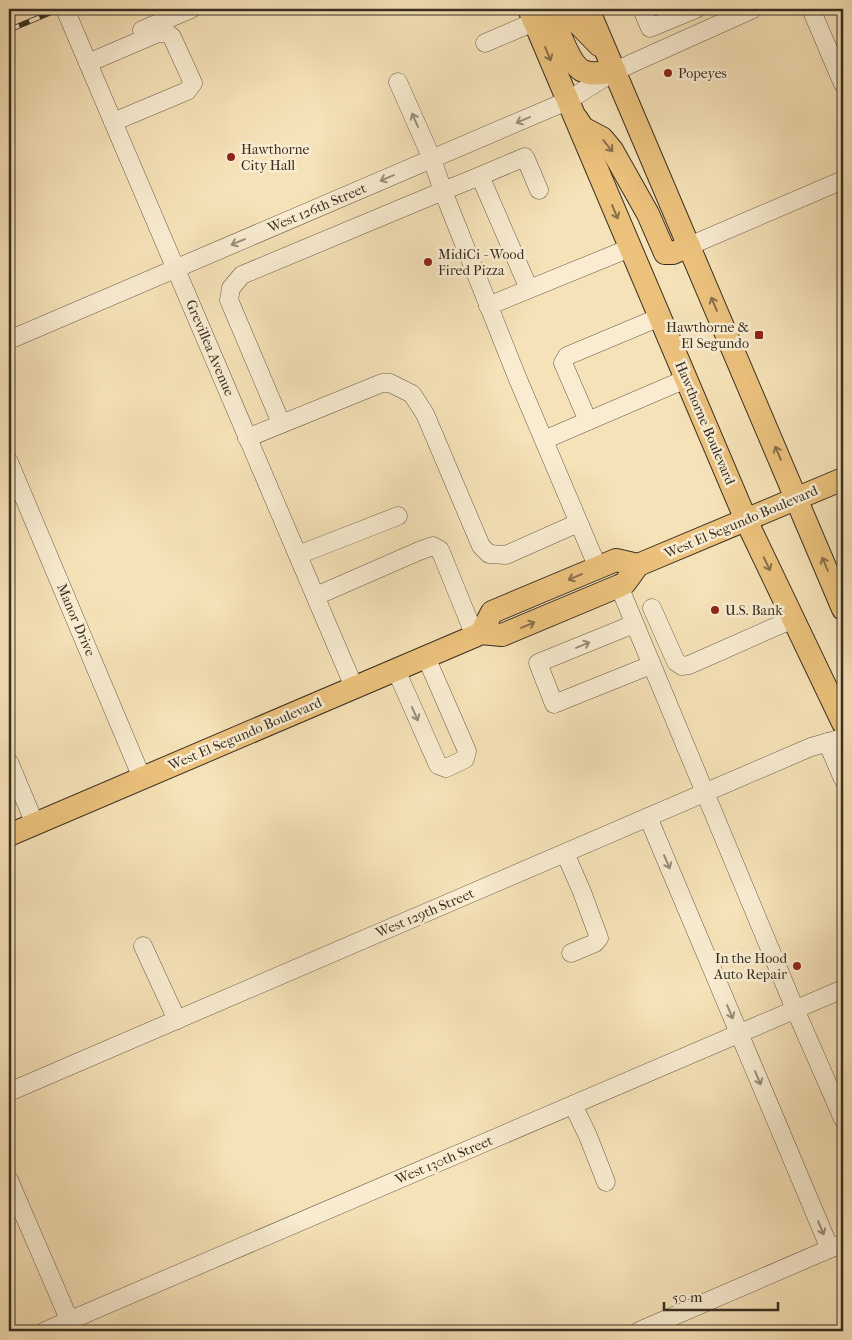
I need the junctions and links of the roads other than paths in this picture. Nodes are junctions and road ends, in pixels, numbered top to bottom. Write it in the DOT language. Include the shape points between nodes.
graph roads {
  1 [pos="65,9"];
  2 [pos="191,9"];
  3 [pos="564,9"];
  4 [pos="588,9"];
  5 [pos="642,9"];
  6 [pos="696,9"];
  7 [pos="753,9"];
  8 [pos="811,9"];
  9 [pos="538,13"];
  10 [pos="485,43"];
  11 [pos="86,58"];
  12 [pos="612,63"];
  13 [pos="398,82"];
  14 [pos="843,84"];
  15 [pos="570,107"];
  16 [pos="113,122"];
  17 [pos="432,159"];
  18 [pos="480,176"];
  19 [pos="843,180"];
  20 [pos="538,190"];
  21 [pos="443,191"];
  22 [pos="689,246"];
  23 [pos="630,248"];
  24 [pos="176,269"];
  25 [pos="526,282"];
  26 [pos="488,306"];
  27 [pos="660,317"];
  28 [pos="10,334"];
  29 [pos="686,379"];
  30 [pos="588,421"];
  31 [pos="281,423"];
  32 [pos="247,438"];
  33 [pos="544,440"];
  34 [pos="9,462"];
  35 [pos="843,479"];
  36 [pos="797,498"];
  37 [pos="398,516"];
  38 [pos="746,520"];
  39 [pos="578,523"];
  40 [pos="298,555"];
  41 [pos="638,565"];
  42 [pos="598,568"];
  43 [pos="839,585"];
  44 [pos="619,586"];
  45 [pos="316,596"];
  46 [pos="652,608"];
  47 [pos="843,609"];
  48 [pos="793,618"];
  49 [pos="634,624"];
  50 [pos="478,635"];
  51 [pos="426,657"];
  52 [pos="651,664"];
  53 [pos="396,670"];
  54 [pos="354,687"];
  55 [pos="843,723"];
  56 [pos="835,740"];
  57 [pos="9,762"];
  58 [pos="142,778"];
  59 [pos="843,779"];
  60 [pos="706,792"];
  61 [pos="648,818"];
  62 [pos="35,824"];
  63 [pos="9,835"];
  64 [pos="565,853"];
  65 [pos="143,946"];
  66 [pos="571,953"];
  67 [pos="843,989"];
  68 [pos="795,1009"];
  69 [pos="177,1020"];
  70 [pos="739,1033"];
  71 [pos="9,1092"];
  72 [pos="573,1105"];
  73 [pos="843,1120"];
  74 [pos="9,1180"];
  75 [pos="606,1182"];
  76 [pos="837,1246"];
  77 [pos="72,1326"];
  78 [pos="45,1331"];
  79 [pos="639,1331"];
  1 -- 11 [label="street, Grevillea Avenue"];
  2 -- 11 [label="street"];
  3 -- 12 [label="main road"];
  4 -- 12 [label="main road"];
  5 -- 6 [label="street" via="650,28"];
  7 -- 12 [label="street, West 126th Street"];
  8 -- 14 [label="street"];
  9 -- 10 [label="street"];
  9 -- 12 [label="main road" via="583,71 598,74"];
  9 -- 15 [label="main road, Hawthorne Boulevard, one-way"];
  11 -- 16 [label="street, Grevillea Avenue"];
  11 -- 16 [label="street" via="158,33 167,33 172,37 193,83 187,91"];
  12 -- 15 [label="street, West 126th Street"];
  12 -- 22 [label="main road"];
  17 -- 13 [label="street, one-way"];
  15 -- 17 [label="street, West 126th Street, one-way"];
  15 -- 22 [label="main road, one-way" via="583,128 602,138 612,150 648,214 665,253"];
  15 -- 23 [label="main road, Hawthorne Boulevard, one-way"];
  16 -- 24 [label="street, Grevillea Avenue"];
  17 -- 21 [label="street"];
  17 -- 24 [label="street, West 126th Street, one-way"];
  18 -- 20 [label="street" via="524,157"];
  18 -- 21 [label="street"];
  18 -- 25 [label="street"];
  19 -- 22 [label="street"];
  21 -- 26 [label="street"];
  21 -- 31 [label="street" via="242,275 231,288 229,300"];
  36 -- 22 [label="main road, one-way"];
  23 -- 26 [label="street"];
  23 -- 27 [label="main road, Hawthorne Boulevard"];
  24 -- 28 [label="street, West 126th Street"];
  24 -- 32 [label="street, Grevillea Avenue"];
  26 -- 33 [label="street"];
  27 -- 29 [label="main road, Hawthorne Boulevard"];
  27 -- 30 [label="street" via="564,359"];
  29 -- 30 [label="street"];
  29 -- 38 [label="main road, Hawthorne Boulevard"];
  30 -- 33 [label="street"];
  31 -- 32 [label="street"];
  31 -- 39 [label="street" via="382,383 390,383 412,394 425,414 481,546 489,554 506,555"];
  32 -- 40 [label="street, Grevillea Avenue"];
  33 -- 39 [label="street"];
  34 -- 58 [label="street, Manor Drive"];
  35 -- 36 [label="main road, West El Segundo Boulevard"];
  36 -- 38 [label="main road, West El Segundo Boulevard"];
  43 -- 36 [label="main road, one-way"];
  37 -- 40 [label="street"];
  38 -- 41 [label="main road, West El Segundo Boulevard"];
  38 -- 48 [label="main road, Hawthorne Boulevard, one-way"];
  39 -- 42 [label="street"];
  40 -- 45 [label="street, Grevillea Avenue"];
  41 -- 42 [label="main road" via="616,560"];
  41 -- 44 [label="main road, West El Segundo Boulevard"];
  42 -- 50 [label="main road, one-way" via="492,612"];
  43 -- 47 [label="main road"];
  44 -- 49 [label="street"];
  50 -- 44 [label="main road, West El Segundo Boulevard, one-way" via="502,635"];
  45 -- 50 [label="street" via="433,546 440,550"];
  45 -- 54 [label="street, Grevillea Avenue"];
  46 -- 48 [label="street" via="676,662 682,666"];
  48 -- 55 [label="main road, Hawthorne Boulevard"];
  49 -- 52 [label="street"];
  52 -- 49 [label="street, one-way" via="554,704 538,663"];
  50 -- 51 [label="main road, West El Segundo Boulevard"];
  51 -- 53 [label="main road, West El Segundo Boulevard"];
  53 -- 51 [label="street, one-way" via="438,765 446,768 464,760 467,751"];
  52 -- 60 [label="street"];
  53 -- 54 [label="main road, West El Segundo Boulevard"];
  54 -- 58 [label="main road, West El Segundo Boulevard"];
  56 -- 59 [label="street"];
  56 -- 60 [label="street, West 129th Street" via="810,747"];
  57 -- 62 [label="street"];
  58 -- 62 [label="main road, West El Segundo Boulevard"];
  60 -- 61 [label="street, West 129th Street"];
  60 -- 68 [label="street"];
  61 -- 64 [label="street, West 129th Street"];
  61 -- 70 [label="street, one-way"];
  62 -- 63 [label="main road, West El Segundo Boulevard"];
  64 -- 66 [label="street" via="599,938 595,944"];
  64 -- 69 [label="street, West 129th Street"];
  65 -- 69 [label="street"];
  67 -- 68 [label="street, West 130th Street"];
  68 -- 70 [label="street, West 130th Street"];
  68 -- 73 [label="street"];
  69 -- 71 [label="street, West 129th Street"];
  70 -- 72 [label="street, West 130th Street"];
  70 -- 76 [label="street, one-way"];
  72 -- 75 [label="street"];
  72 -- 77 [label="street, West 130th Street"];
  74 -- 77 [label="street"];
  76 -- 79 [label="street"];
  77 -- 78 [label="street, West 130th Street"];
}
